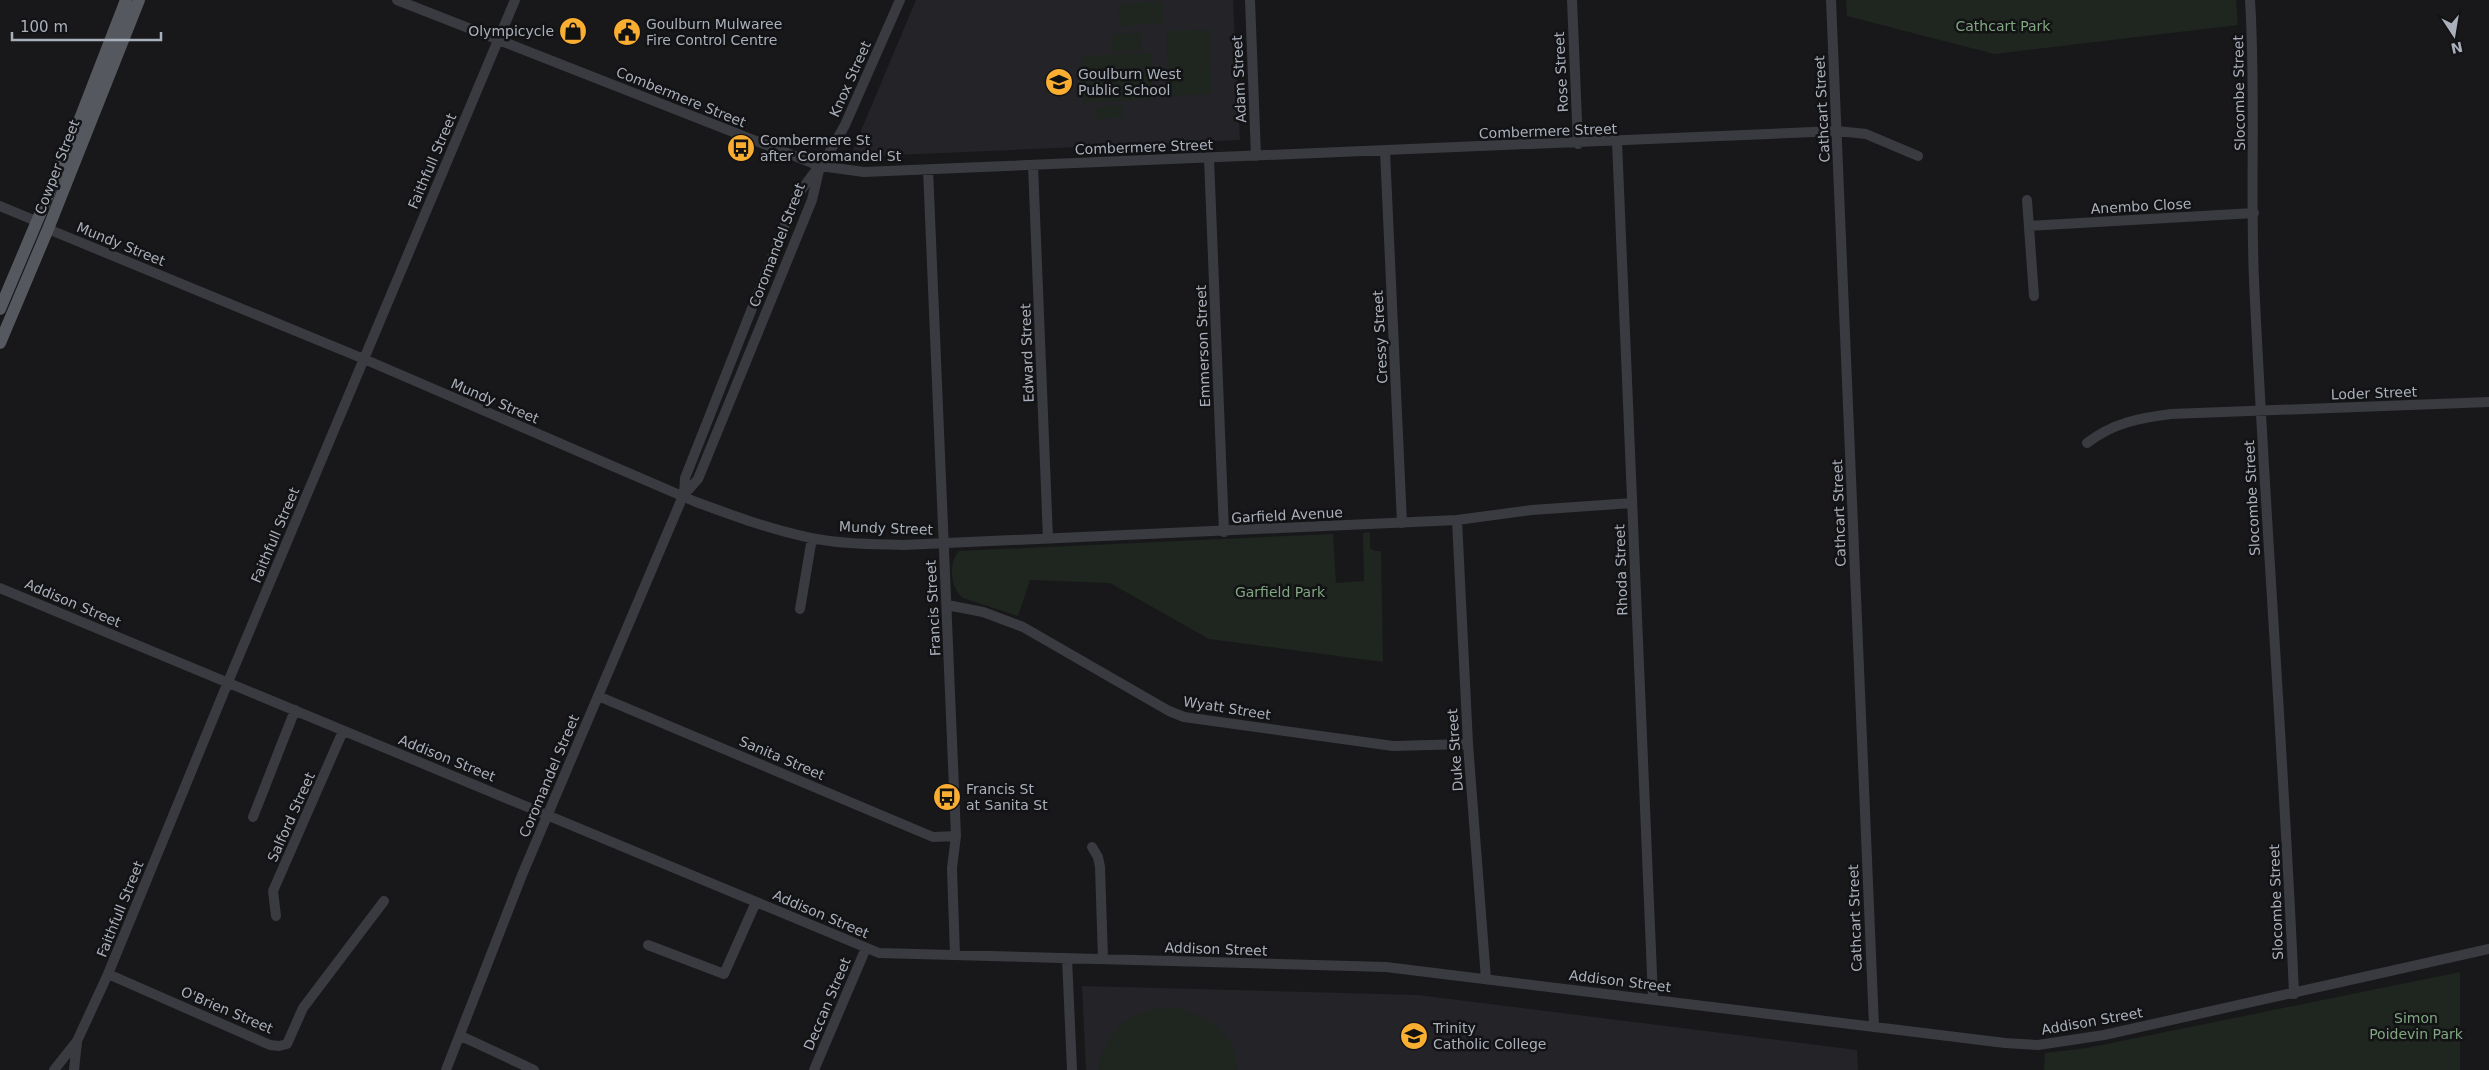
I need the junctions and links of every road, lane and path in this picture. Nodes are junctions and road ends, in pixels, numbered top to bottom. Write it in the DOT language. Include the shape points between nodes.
graph roads {
  1 [pos="126,0"];
  2 [pos="139,0"];
  3 [pos="397,0"];
  4 [pos="515,0"];
  5 [pos="900,0"];
  6 [pos="1250,0"];
  7 [pos="1572,0"];
  8 [pos="1831,0"];
  9 [pos="2250,0"];
  10 [pos="498,39"];
  11 [pos="1837,131"];
  12 [pos="1617,142"];
  13 [pos="1578,144"];
  14 [pos="1385,151"];
  15 [pos="1256,156"];
  16 [pos="1918,156"];
  17 [pos="1209,158"];
  18 [pos="1033,165"];
  19 [pos="820,166"];
  20 [pos="928,169"];
  21 [pos="2027,200"];
  22 [pos="0,206"];
  23 [pos="2254,214"];
  24 [pos="36,221"];
  25 [pos="2029,226"];
  26 [pos="48,229"];
  27 [pos="769,265"];
  28 [pos="783,270"];
  29 [pos="2034,296"];
  30 [pos="0,308"];
  31 [pos="740,338"];
  32 [pos="0,343"];
  33 [pos="753,343"];
  34 [pos="364,359"];
  35 [pos="2489,402"];
  36 [pos="712,409"];
  37 [pos="2260,410"];
  38 [pos="725,413"];
  39 [pos="2087,443"];
  40 [pos="684,496"];
  41 [pos="1632,503"];
  42 [pos="1458,520"];
  43 [pos="1402,523"];
  44 [pos="1224,532"];
  45 [pos="812,538"];
  46 [pos="1048,539"];
  47 [pos="944,543"];
  48 [pos="0,588"];
  49 [pos="947,605"];
  50 [pos="800,609"];
  51 [pos="228,682"];
  52 [pos="598,696"];
  53 [pos="295,710"];
  54 [pos="344,731"];
  55 [pos="1468,744"];
  56 [pos="548,814"];
  57 [pos="253,817"];
  58 [pos="956,836"];
  59 [pos="1092,847"];
  60 [pos="384,901"];
  61 [pos="756,902"];
  62 [pos="276,916"];
  63 [pos="648,945"];
  64 [pos="866,948"];
  65 [pos="2489,950"];
  66 [pos="955,955"];
  67 [pos="1067,958"];
  68 [pos="1103,959"];
  69 [pos="108,974"];
  70 [pos="1486,979"];
  71 [pos="2294,994"];
  72 [pos="1653,998"];
  73 [pos="1874,1026"];
  74 [pos="461,1036"];
  75 [pos="77,1041"];
  76 [pos="54,1070"];
  77 [pos="74,1070"];
  78 [pos="446,1070"];
  79 [pos="534,1070"];
  80 [pos="814,1070"];
  81 [pos="1072,1070"];
  1 -- 24 [label="main road, Cowper Street"];
  2 -- 26 [label="main road, Cowper Street"];
  3 -- 10 [label="street, Combermere Street"];
  4 -- 10 [label="street, Faithfull Street"];
  5 -- 19 [label="street, Knox Street" via="845,125"];
  6 -- 15 [label="street, Adam Street"];
  7 -- 13 [label="street, Rose Street"];
  8 -- 11 [label="street, Cathcart Street"];
  9 -- 23 [label="street, Slocombe Street"];
  10 -- 19 [label="street, Combermere Street"];
  10 -- 34 [label="street, Faithfull Street"];
  11 -- 12 [label="street, Combermere Street"];
  11 -- 16 [label="street, Combermere Street" via="1866,134"];
  11 -- 73 [label="street, Cathcart Street"];
  12 -- 13 [label="street, Combermere Street"];
  12 -- 41 [label="street, Rhoda Street"];
  13 -- 14 [label="street, Combermere Street"];
  14 -- 15 [label="street, Combermere Street"];
  14 -- 43 [label="street, Cressy Street"];
  15 -- 17 [label="street, Combermere Street"];
  17 -- 18 [label="street, Combermere Street"];
  17 -- 44 [label="street, Emmerson Street"];
  18 -- 20 [label="street, Combermere Street"];
  18 -- 46 [label="street, Edward Street"];
  19 -- 20 [label="street, Combermere Street" via="864,172"];
  19 -- 27 [label="street, Coromandel Street" via="796,197"];
  19 -- 28 [label="street, Coromandel Street" via="812,200"];
  20 -- 47 [label="street, Francis Street"];
  21 -- 25 [label="street"];
  22 -- 24 [label="street"];
  23 -- 25 [label="street, Anembo Close"];
  23 -- 37 [label="street, Slocombe Street"];
  24 -- 30 [label="main road, Cowper Street"];
  25 -- 29 [label="street"];
  26 -- 32 [label="main road, Cowper Street"];
  26 -- 34 [label="street, Mundy Street"];
  27 -- 28 [label="street"];
  27 -- 31 [label="street, Coromandel Street"];
  28 -- 33 [label="street, Coromandel Street"];
  31 -- 33 [label="street"];
  31 -- 36 [label="street, Coromandel Street"];
  33 -- 38 [label="street, Coromandel Street"];
  34 -- 40 [label="street, Mundy Street"];
  34 -- 51 [label="street, Faithfull Street"];
  35 -- 37 [label="street, Loder Street"];
  36 -- 38 [label="street"];
  36 -- 40 [label="street, Coromandel Street" via="685,478"];
  37 -- 39 [label="street, Loder Street" via="2142,418 2114,426"];
  37 -- 71 [label="street, Slocombe Street"];
  38 -- 40 [label="street, Coromandel Street" via="698,479"];
  40 -- 45 [label="street, Mundy Street" via="752,522"];
  40 -- 52 [label="street, Coromandel Street"];
  41 -- 42 [label="street, Garfield Avenue" via="1532,510"];
  41 -- 72 [label="street, Rhoda Street"];
  42 -- 43 [label="street, Garfield Avenue"];
  42 -- 55 [label="street, Duke Street"];
  43 -- 44 [label="street, Garfield Avenue"];
  44 -- 46 [label="street, Garfield Avenue"];
  45 -- 47 [label="street, Mundy Street" via="860,544"];
  45 -- 50 [label="street"];
  46 -- 47 [label="street, Garfield Avenue"];
  47 -- 49 [label="street, Francis Street"];
  48 -- 51 [label="street, Addison Street"];
  49 -- 55 [label="street, Wyatt Street" via="983,612 1023,627 1184,717 1393,746"];
  49 -- 58 [label="street, Francis Street"];
  51 -- 53 [label="street, Addison Street"];
  51 -- 69 [label="street, Faithfull Street"];
  52 -- 56 [label="street, Coromandel Street"];
  52 -- 58 [label="street, Sanita Street" via="933,837"];
  53 -- 54 [label="street, Addison Street"];
  53 -- 57 [label="street"];
  54 -- 56 [label="street, Addison Street"];
  54 -- 62 [label="street, Salford Street" via="273,891"];
  55 -- 70 [label="street, Duke Street"];
  56 -- 61 [label="street, Addison Street"];
  56 -- 74 [label="street, Coromandel Street"];
  58 -- 66 [label="street, Francis Street" via="952,868"];
  59 -- 68 [label="street" via="1100,867"];
  60 -- 69 [label="street, O'Brien Street" via="303,1008 287,1044 270,1045"];
  61 -- 63 [label="street" via="724,974"];
  61 -- 64 [label="street, Addison Street"];
  64 -- 66 [label="street, Addison Street" via="879,953"];
  64 -- 80 [label="street, Deccan Street"];
  65 -- 71 [label="street, Addison Street"];
  66 -- 67 [label="street, Addison Street"];
  67 -- 68 [label="street, Addison Street"];
  67 -- 81 [label="street"];
  68 -- 70 [label="street, Addison Street" via="1386,967"];
  69 -- 75 [label="street, Faithfull Street"];
  70 -- 72 [label="street, Addison Street"];
  71 -- 73 [label="street, Addison Street" via="2104,1035 2038,1044 2005,1043"];
  72 -- 73 [label="street, Addison Street"];
  74 -- 78 [label="street, Coromandel Street"];
  74 -- 79 [label="street"];
  75 -- 76 [label="street, Faithfull Street"];
  75 -- 77 [label="street, Faithfull Street"];
}
